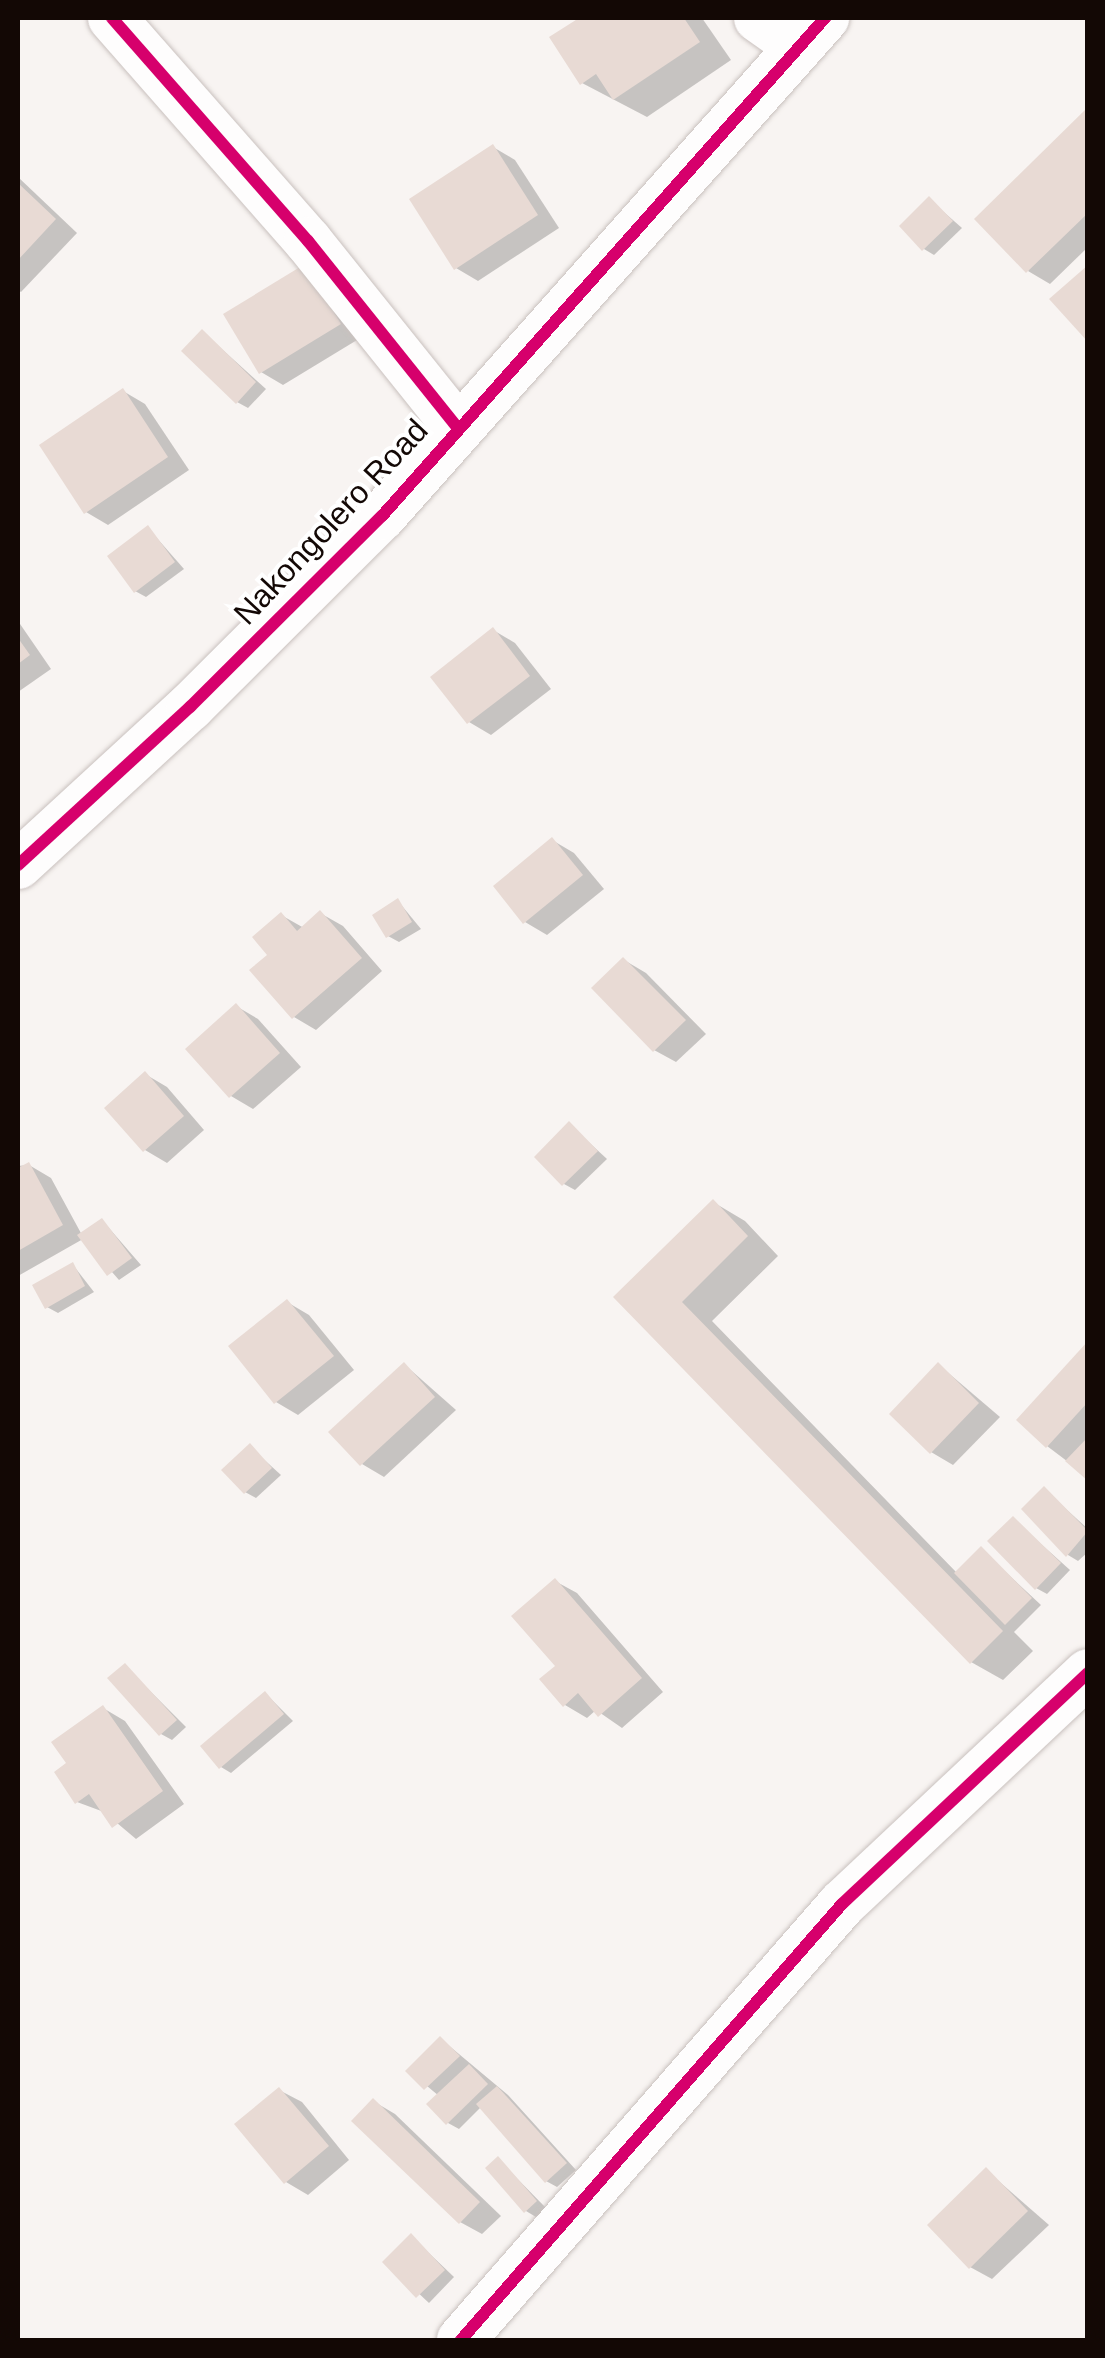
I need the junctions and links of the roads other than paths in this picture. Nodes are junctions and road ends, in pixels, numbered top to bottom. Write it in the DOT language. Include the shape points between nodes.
graph roads {
  1 [pos="112,18"];
  2 [pos="758,18"];
  3 [pos="812,32"];
  4 [pos="457,427"];
  5 [pos="18,865"];
  6 [pos="1088,1673"];
  7 [pos="460,2340"];
  1 -- 4 [label="street" via="308,241"];
  2 -- 3 [label="street"];
  3 -- 4 [label="street, Nakongolero Road"];
  4 -- 5 [label="street, Nakongolero Road" via="302,599"];
  6 -- 7 [label="street" via="842,1904"];
}
